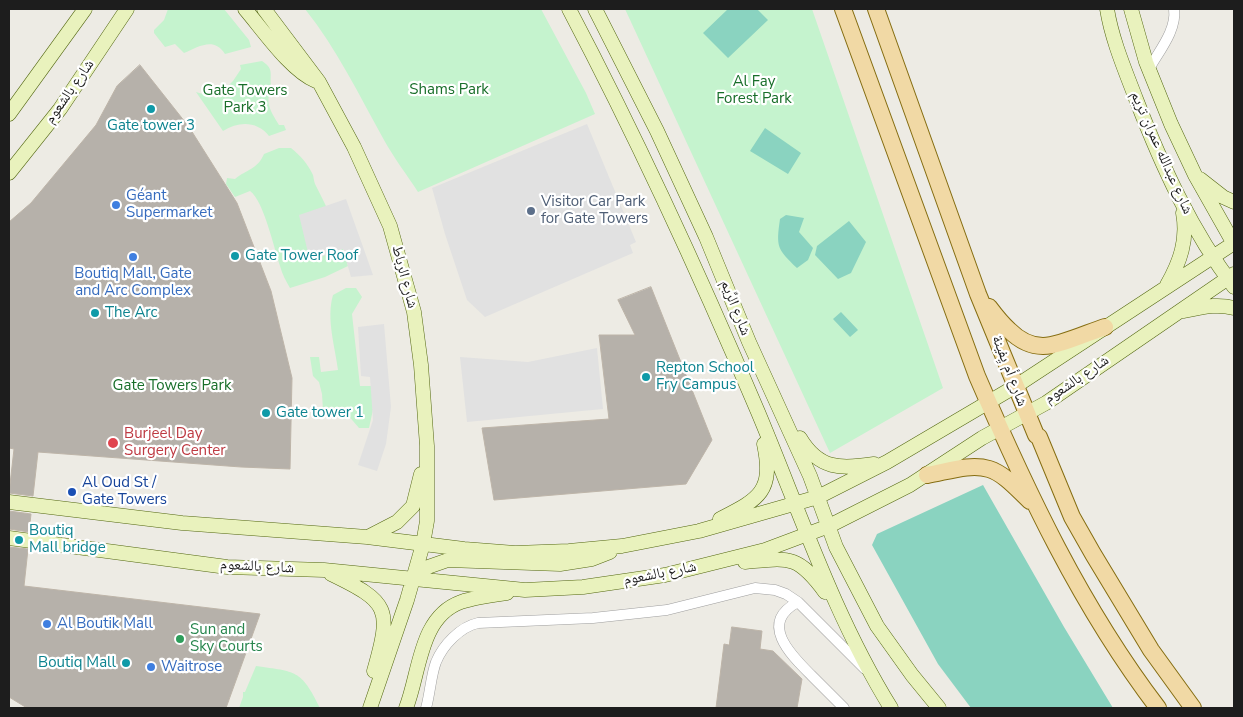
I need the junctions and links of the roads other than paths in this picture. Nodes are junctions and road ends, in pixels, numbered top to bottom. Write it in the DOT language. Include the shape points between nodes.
graph roads {
  1 [pos="85,9"];
  2 [pos="127,9"];
  3 [pos="245,9"];
  4 [pos="264,9"];
  5 [pos="569,9"];
  6 [pos="843,9"];
  7 [pos="876,9"];
  8 [pos="1107,9"];
  9 [pos="1131,9"];
  10 [pos="1174,9"];
  11 [pos="597,10"];
  12 [pos="1149,68"];
  13 [pos="319,82"];
  14 [pos="9,114"];
  15 [pos="9,173"];
  16 [pos="1195,175"];
  17 [pos="1179,198"];
  18 [pos="1234,202"];
  19 [pos="1234,243"];
  20 [pos="1212,257"];
  21 [pos="1232,280"];
  22 [pos="1167,287"];
  23 [pos="978,294"];
  24 [pos="1234,308"];
  25 [pos="1177,312"];
  26 [pos="1105,327"];
  27 [pos="1016,386"];
  28 [pos="778,402"];
  29 [pos="987,402"];
  30 [pos="758,412"];
  31 [pos="1026,414"];
  32 [pos="999,429"];
  33 [pos="427,446"];
  34 [pos="887,462"];
  35 [pos="927,475"];
  36 [pos="818,497"];
  37 [pos="9,502"];
  38 [pos="795,504"];
  39 [pos="1036,506"];
  40 [pos="829,526"];
  41 [pos="698,531"];
  42 [pos="806,534"];
  43 [pos="367,537"];
  44 [pos="9,538"];
  45 [pos="423,544"];
  46 [pos="622,546"];
  47 [pos="707,565"];
  48 [pos="324,570"];
  49 [pos="412,578"];
  50 [pos="525,590"];
  51 [pos="798,602"];
  52 [pos="844,620"];
  53 [pos="869,673"];
  54 [pos="430,693"];
  55 [pos="364,708"];
  56 [pos="370,708"];
  57 [pos="406,708"];
  58 [pos="418,708"];
  59 [pos="426,708"];
  60 [pos="844,708"];
  61 [pos="891,708"];
  62 [pos="939,708"];
  63 [pos="1158,708"];
  64 [pos="1193,708"];
  1 -- 14 [label="main road"];
  2 -- 15 [label="main road, شارع بالشعوم" via="60,109"];
  3 -- 13 [label="main road" via="296,68"];
  4 -- 13 [label="main road, شارع الرباط"];
  5 -- 30 [label="main road, شارع الرِّيم" via="616,99"];
  6 -- 29 [label="main road, شارع أم يِفينة"];
  7 -- 23 [label="main road, شارع أم يِفينة"];
  8 -- 17 [label="main road, شارع عبدالله عمران تريم" via="1120,56"];
  9 -- 12 [label="main road, شارع عبدالله عمران تريم"];
  10 -- 12 [label="street, شارع عبدالله عمران تريم" via="1172,27"];
  11 -- 28 [label="main road, شارع الرِّيم" via="706,237 749,342"];
  12 -- 16 [label="main road, شارع عبدالله عمران تريم"];
  13 -- 33 [label="main road, شارع الرباط" via="369,178 396,246 414,312"];
  16 -- 18 [label="main road"];
  16 -- 19 [label="main road, شارع عبدالله عمران تريم"];
  17 -- 20 [label="main road, شارع عبدالله عمران تريم"];
  17 -- 22 [label="main road" via="1184,215 1183,250"];
  19 -- 20 [label="main road, شارع بالشعوم"];
  20 -- 21 [label="main road, شارع عبدالله عمران تريم"];
  20 -- 22 [label="main road, شارع بالشعوم"];
  21 -- 25 [label="main road, شارع بالشعوم"];
  22 -- 26 [label="main road, شارع بالشعوم"];
  23 -- 26 [label="main road" via="1008,330 1027,344 1055,344"];
  23 -- 27 [label="main road, شارع أم يِفينة"];
  24 -- 25 [label="main road" via="1209,306"];
  25 -- 31 [label="main road, شارع بالشعوم"];
  26 -- 27 [label="main road, شارع بالشعوم"];
  27 -- 29 [label="main road, شارع بالشعوم"];
  27 -- 31 [label="main road, شارع أم يِفينة"];
  28 -- 34 [label="main road" via="806,448 815,456 839,468"];
  28 -- 36 [label="main road, شارع الرِّيم"];
  29 -- 32 [label="main road, شارع أم يِفينة"];
  29 -- 34 [label="main road, شارع بالشعوم"];
  30 -- 38 [label="main road, شارع الرِّيم"];
  30 -- 41 [label="main road" via="768,463 763,487 749,504"];
  31 -- 32 [label="main road, شارع بالشعوم"];
  31 -- 64 [label="main road, شارع أم يِفينة" via="1092,554 1151,650"];
  32 -- 35 [label="main road, شارع بالشعوم"];
  32 -- 39 [label="main road, شارع أم يِفينة"];
  33 -- 43 [label="main road" via="413,506 397,522"];
  33 -- 45 [label="main road, شارع الرباط"];
  34 -- 36 [label="main road, شارع بالشعوم"];
  35 -- 39 [label="main road" via="977,467 990,469"];
  35 -- 40 [label="main road, شارع بالشعوم"];
  36 -- 38 [label="main road, شارع بالشعوم"];
  36 -- 40 [label="main road, شارع الرِّيم"];
  37 -- 43 [label="main road, شارع بالشعوم" via="182,523"];
  38 -- 41 [label="main road, شارع بالشعوم"];
  38 -- 42 [label="main road, شارع الرِّيم"];
  39 -- 63 [label="main road, شارع أم يِفينة" via="1092,610"];
  40 -- 42 [label="main road, شارع بالشعوم"];
  40 -- 62 [label="main road, شارع الرِّيم" via="836,547 877,626"];
  41 -- 46 [label="main road, شارع بالشعوم"];
  42 -- 47 [label="main road, شارع بالشعوم" via="765,550"];
  42 -- 52 [label="main road, شارع الرِّيم"];
  43 -- 45 [label="main road, شارع بالشعوم"];
  44 -- 48 [label="main road, شارع بالشعوم" via="228,567"];
  45 -- 46 [label="main road, شارع بالشعوم" via="515,553 569,552"];
  45 -- 49 [label="main road, شارع الرباط"];
  46 -- 49 [label="main road" via="592,559 560,564 448,560 425,568"];
  47 -- 50 [label="main road, شارع بالشعوم" via="610,584"];
  47 -- 52 [label="main road" via="785,559 798,563 812,575"];
  48 -- 49 [label="main road, شارع بالشعوم"];
  48 -- 55 [label="main road" via="376,599 383,614 383,636"];
  49 -- 50 [label="main road, شارع بالشعوم"];
  49 -- 56 [label="main road, شارع الرباط"];
  50 -- 57 [label="main road" via="477,598 445,611 429,630"];
  51 -- 53 [label="street"];
  51 -- 54 [label="street" via="775,590 755,588 667,610 593,618 471,624 458,632 441,654 434,669"];
  51 -- 60 [label="street" via="789,606 781,616 779,631 783,644"];
  52 -- 53 [label="main road, شارع الرِّيم"];
  53 -- 61 [label="main road, شارع الرِّيم"];
  54 -- 58 [label="street"];
  54 -- 59 [label="street"];
}
